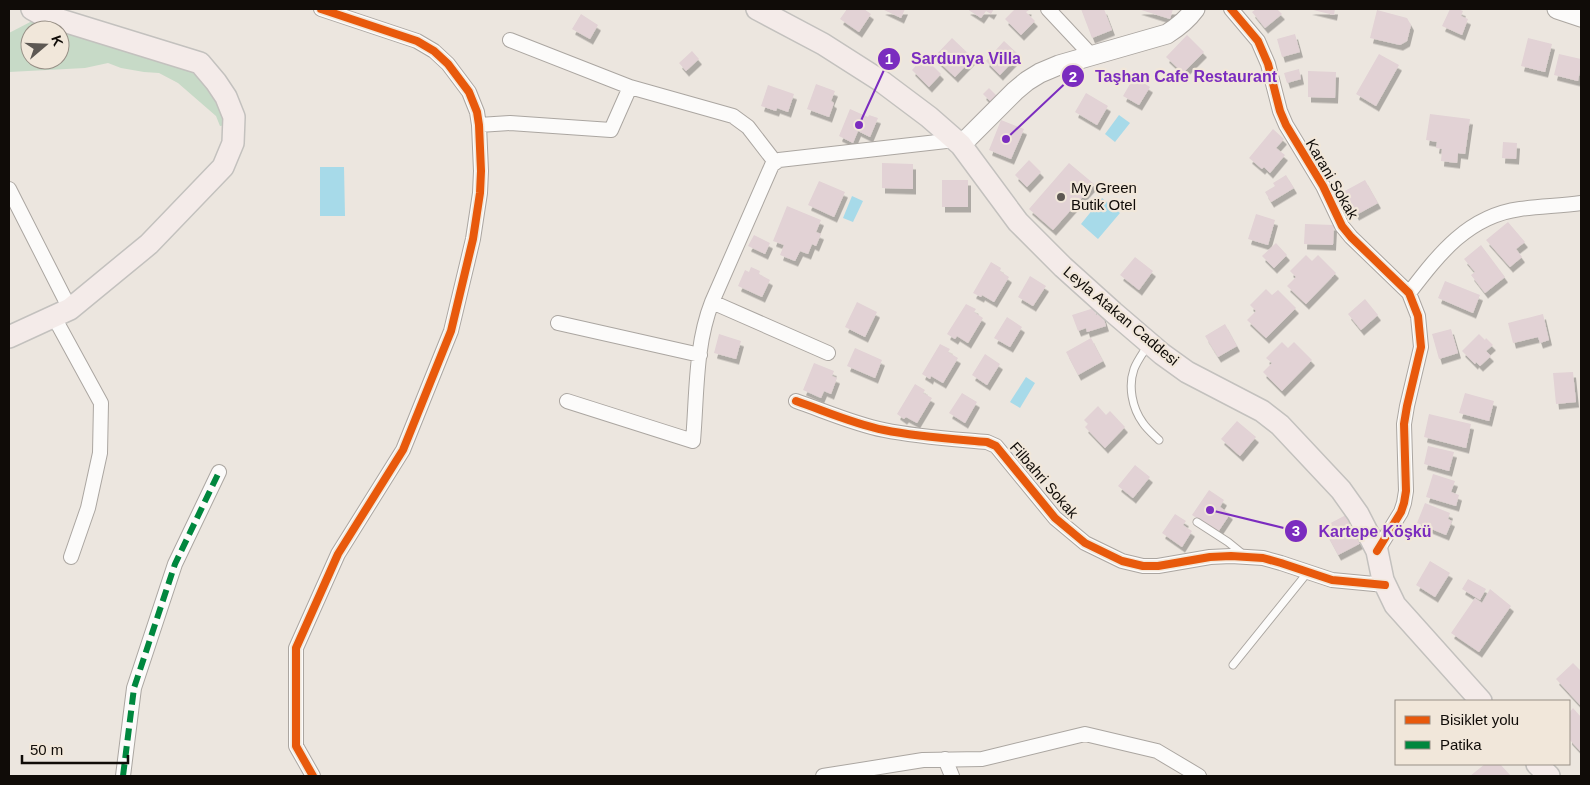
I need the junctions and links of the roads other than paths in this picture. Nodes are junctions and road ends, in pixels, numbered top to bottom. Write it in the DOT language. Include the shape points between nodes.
graph roads {
  1 [pos="32,9"];
  2 [pos="321,9"];
  3 [pos="757,9"];
  4 [pos="1048,9"];
  5 [pos="1194,9"];
  6 [pos="1231,9"];
  7 [pos="1557,9"];
  8 [pos="1581,17"];
  9 [pos="510,40"];
  10 [pos="1092,56"];
  11 [pos="630,87"];
  12 [pos="480,125"];
  13 [pos="958,142"];
  14 [pos="775,162"];
  15 [pos="9,189"];
  16 [pos="1581,203"];
  17 [pos="1409,292"];
  18 [pos="712,302"];
  19 [pos="62,313"];
  20 [pos="558,323"];
  21 [pos="9,337"];
  22 [pos="1149,342"];
  23 [pos="828,353"];
  24 [pos="700,355"];
  25 [pos="567,401"];
  26 [pos="796,401"];
  27 [pos="1159,440"];
  28 [pos="219,472"];
  29 [pos="1197,522"];
  30 [pos="1377,551"];
  31 [pos="71,557"];
  32 [pos="1248,557"];
  33 [pos="1308,572"];
  34 [pos="1384,585"];
  35 [pos="1233,665"];
  36 [pos="1480,700"];
  37 [pos="945,759"];
  38 [pos="1538,765"];
  39 [pos="123,776"];
  40 [pos="312,776"];
  41 [pos="823,776"];
  42 [pos="952,776"];
  43 [pos="1199,776"];
  44 [pos="1549,776"];
  1 -- 19 [label="main road" via="200,63 226,97 234,117 233,143 223,167 149,244"];
  2 -- 12 [label="street" via="417,41 434,51 469,92"];
  3 -- 13 [label="main road, Leyla Atakan Caddesi" via="823,44 901,95"];
  4 -- 10 [label="street"];
  5 -- 10 [label="street" via="1178,27 1166,34"];
  6 -- 17 [label="street, Karani Sokak" via="1258,42 1286,125 1323,186 1342,226"];
  7 -- 8 [label="street"];
  9 -- 11 [label="street"];
  10 -- 13 [label="street" via="1051,68 1028,81"];
  11 -- 12 [label="street" via="611,130"];
  11 -- 14 [label="street" via="733,116 748,128"];
  12 -- 40 [label="street" via="480,193 473,239 451,331 403,450 338,554 296,648 296,746"];
  13 -- 14 [label="street"];
  13 -- 22 [label="main road, Leyla Atakan Caddesi" via="1018,222 1063,267"];
  14 -- 18 [label="street"];
  15 -- 19 [label="street"];
  16 -- 17 [label="street" via="1520,208 1489,217 1466,230 1435,258"];
  17 -- 30 [label="street, Karani Sokak" via="1418,316 1421,347 1404,424 1406,491 1401,512"];
  18 -- 23 [label="street"];
  18 -- 24 [label="street" via="704,324"];
  19 -- 21 [label="main road"];
  19 -- 31 [label="street" via="101,403 100,453 88,508"];
  20 -- 24 [label="street"];
  22 -- 27 [label="lane" via="1134,368 1131,391 1138,415"];
  22 -- 30 [label="main road, Leyla Atakan Caddesi" via="1187,372 1262,411 1280,425 1341,490"];
  24 -- 25 [label="street" via="693,441"];
  26 -- 32 [label="street, Filbahri Sokak" via="882,430 987,442 996,446 1055,518 1085,543 1122,561 1158,566 1210,557"];
  28 -- 39 [label="street" via="175,564 134,688"];
  29 -- 32 [label="lane"];
  30 -- 34 [label="main road, Leyla Atakan Caddesi"];
  32 -- 33 [label="street, Filbahri Sokak" via="1263,558"];
  33 -- 34 [label="street, Filbahri Sokak" via="1332,580"];
  33 -- 35 [label="lane"];
  34 -- 36 [label="main road, Leyla Atakan Caddesi" via="1400,611"];
  37 -- 41 [label="street"];
  37 -- 42 [label="street"];
  37 -- 43 [label="street" via="982,758 1085,734 1157,751"];
  38 -- 44 [label="main road"];
}
